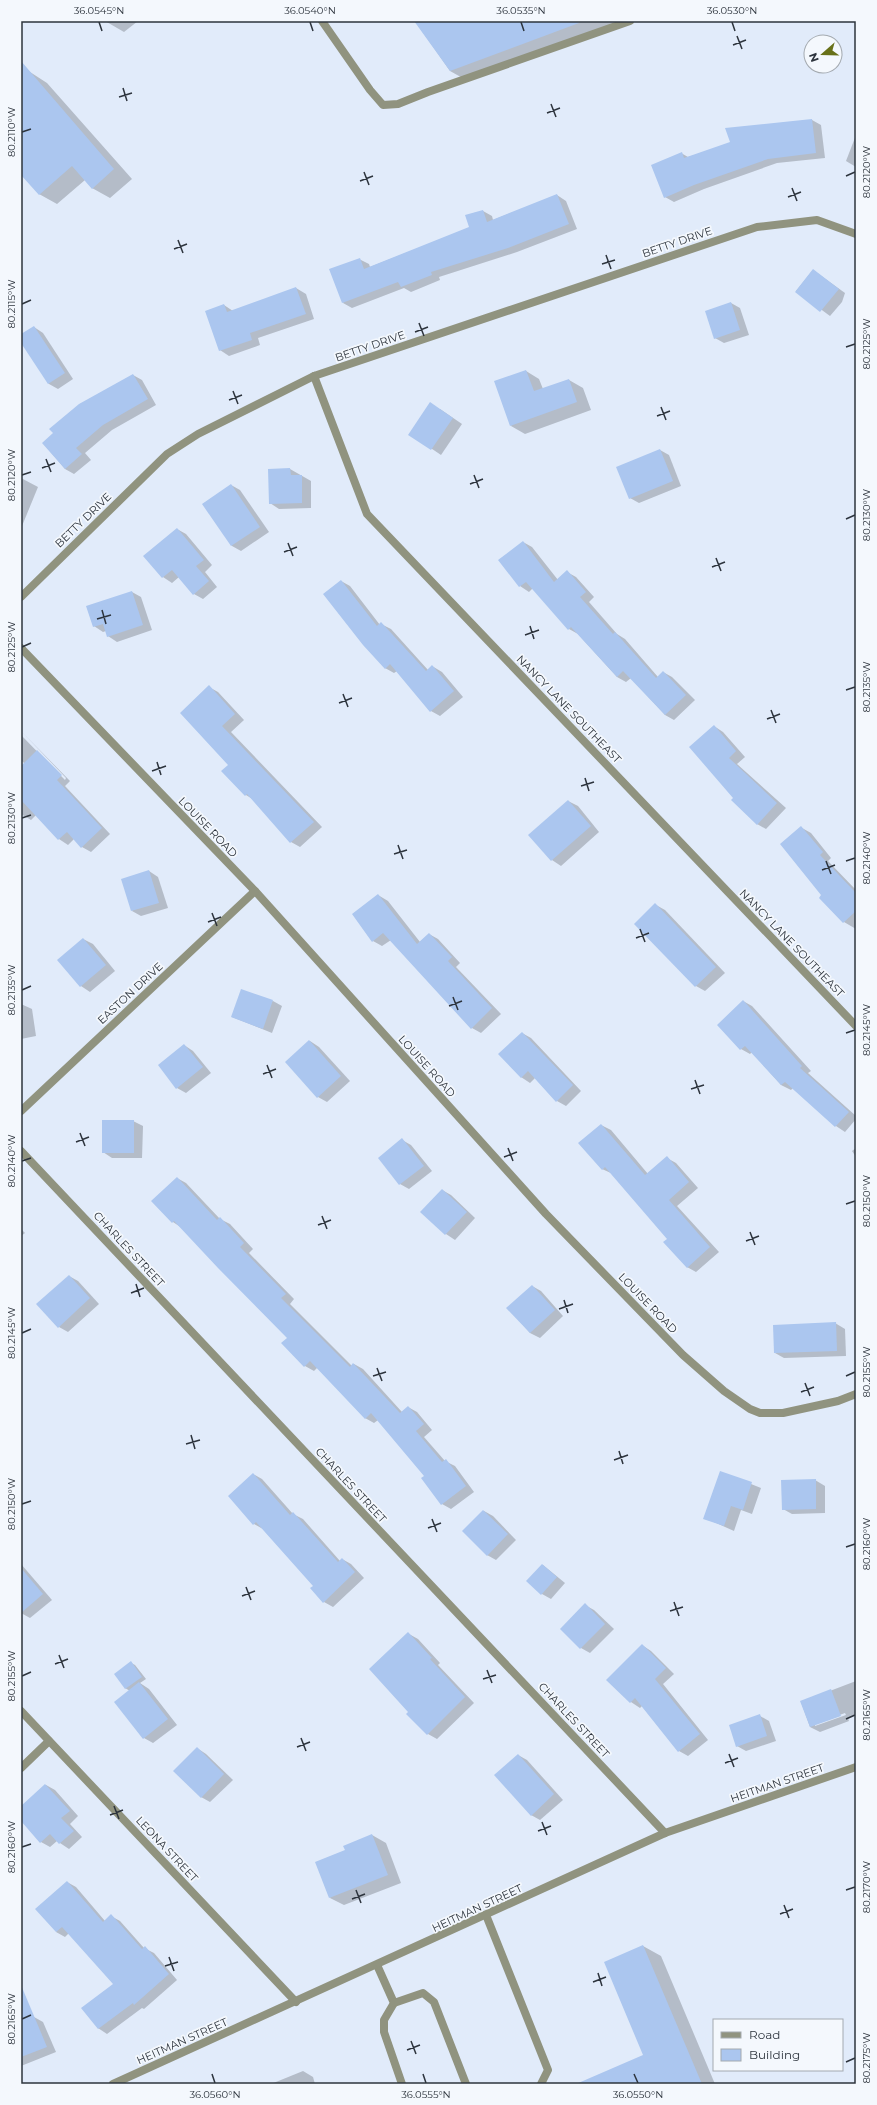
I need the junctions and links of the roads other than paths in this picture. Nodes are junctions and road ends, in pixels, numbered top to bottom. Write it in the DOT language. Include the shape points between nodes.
graph roads {
  1 [pos="322,21"];
  2 [pos="630,21"];
  3 [pos="856,234"];
  4 [pos="314,376"];
  5 [pos="21,597"];
  6 [pos="21,648"];
  7 [pos="255,891"];
  8 [pos="856,1026"];
  9 [pos="21,1111"];
  10 [pos="21,1151"];
  11 [pos="856,1394"];
  12 [pos="21,1711"];
  13 [pos="49,1740"];
  14 [pos="856,1767"];
  15 [pos="21,1768"];
  16 [pos="665,1833"];
  17 [pos="486,1915"];
  18 [pos="378,1965"];
  19 [pos="296,2002"];
  20 [pos="394,2003"];
  21 [pos="113,2084"];
  22 [pos="402,2084"];
  23 [pos="466,2084"];
  24 [pos="541,2084"];
  1 -- 2 [label="street" via="383,105 398,104"];
  3 -- 4 [label="street, BETTY DRIVE" via="817,220 757,227"];
  4 -- 5 [label="street, BETTY DRIVE" via="198,434 167,454"];
  4 -- 8 [label="street, NANCY LANE SOUTHEAST" via="367,514"];
  6 -- 7 [label="street, LOUISE ROAD"];
  7 -- 9 [label="street, EASTON DRIVE"];
  7 -- 11 [label="street, LOUISE ROAD" via="546,1214 683,1355 724,1391 760,1413 783,1413 838,1402"];
  10 -- 16 [label="street, CHARLES STREET"];
  12 -- 13 [label="street, LEONA STREET"];
  13 -- 15 [label="street"];
  13 -- 19 [label="street, LEONA STREET"];
  14 -- 16 [label="street, HEITMAN STREET"];
  16 -- 17 [label="street, HEITMAN STREET"];
  17 -- 18 [label="street, HEITMAN STREET"];
  17 -- 24 [label="street" via="548,2070"];
  18 -- 19 [label="street, HEITMAN STREET"];
  18 -- 20 [label="street"];
  19 -- 21 [label="street, HEITMAN STREET"];
  20 -- 22 [label="street" via="384,2020 384,2032"];
  20 -- 23 [label="street" via="423,1993 430,1997"];
}
